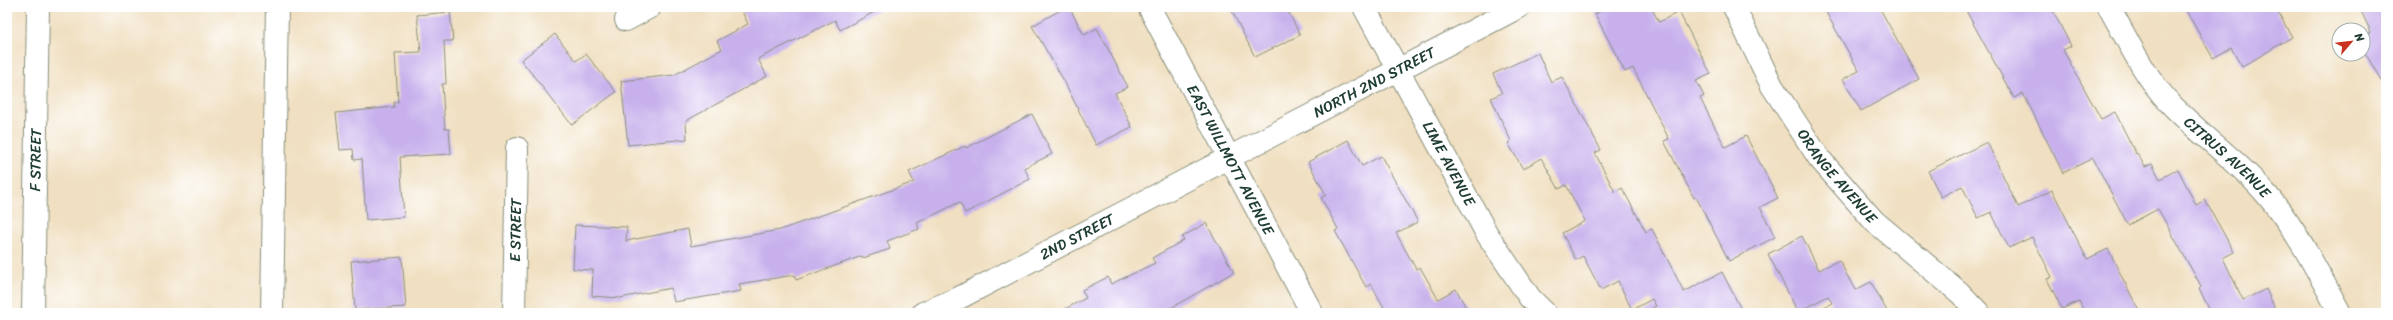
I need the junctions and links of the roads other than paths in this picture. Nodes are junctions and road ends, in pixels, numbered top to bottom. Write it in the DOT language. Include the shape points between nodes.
graph roads {
  1 [pos="38,7"];
  2 [pos="277,7"];
  3 [pos="650,7"];
  4 [pos="1149,7"];
  5 [pos="1364,7"];
  6 [pos="1519,7"];
  7 [pos="1734,7"];
  8 [pos="2109,7"];
  9 [pos="626,20"];
  10 [pos="1397,70"];
  11 [pos="517,148"];
  12 [pos="1229,158"];
  13 [pos="33,313"];
  14 [pos="272,313"];
  15 [pos="514,313"];
  16 [pos="923,313"];
  17 [pos="1312,313"];
  18 [pos="1545,313"];
  19 [pos="1979,313"];
  20 [pos="2340,313"];
  1 -- 13 [label="street, F STREET"];
  2 -- 14 [label="street"];
  3 -- 9 [label="street"];
  4 -- 12 [label="street, EAST WILLMOTT AVENUE"];
  5 -- 10 [label="street, LIME AVENUE"];
  6 -- 10 [label="street, NORTH 2ND STREET"];
  7 -- 19 [label="street, ORANGE AVENUE" via="1772,86 1819,158 1874,221 1960,293"];
  8 -- 20 [label="street, CITRUS AVENUE" via="2151,81 2167,101 2227,154 2267,194 2284,216"];
  10 -- 12 [label="street, NORTH 2ND STREET"];
  10 -- 18 [label="street, LIME AVENUE" via="1487,234 1530,298"];
  11 -- 15 [label="street, E STREET"];
  12 -- 16 [label="street, 2ND STREET" via="960,298"];
  12 -- 17 [label="street, EAST WILLMOTT AVENUE"];
}
